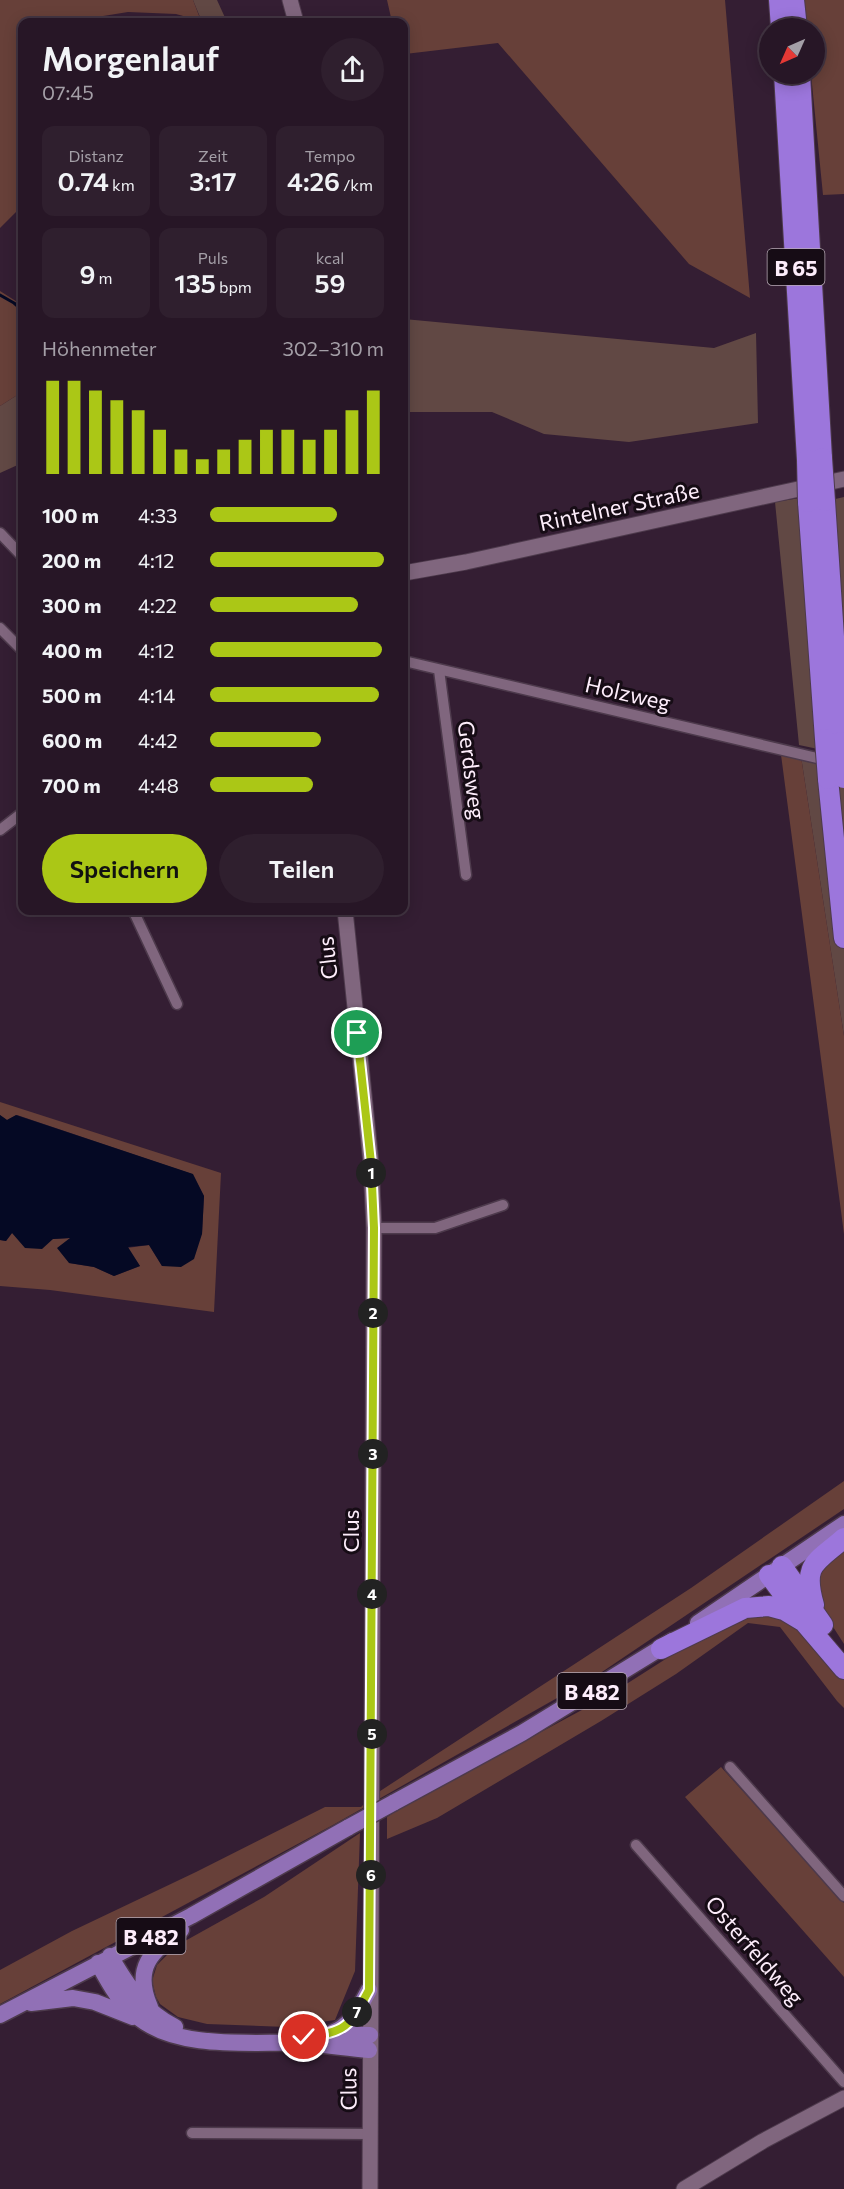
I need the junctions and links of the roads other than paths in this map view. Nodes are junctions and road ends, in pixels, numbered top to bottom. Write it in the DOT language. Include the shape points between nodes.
graph roads {
  1 [pos="290,0"];
  2 [pos="779,0"];
  3 [pos="794,0"];
  4 [pos="295,18"];
  5 [pos="780,18"];
  6 [pos="796,18"];
  7 [pos="785,84"];
  8 [pos="800,84"];
  9 [pos="814,459"];
  10 [pos="844,479"];
  11 [pos="2,538"];
  12 [pos="18,552"];
  13 [pos="408,572"];
  14 [pos="0,628"];
  15 [pos="18,646"];
  16 [pos="408,662"];
  17 [pos="439,670"];
  18 [pos="844,765"];
  19 [pos="836,778"];
  20 [pos="18,816"];
  21 [pos="0,830"];
  22 [pos="466,875"];
  23 [pos="135,915"];
  24 [pos="346,915"];
  25 [pos="844,938"];
  26 [pos="177,1004"];
  27 [pos="503,1205"];
  28 [pos="374,1228"];
  29 [pos="844,1524"];
  30 [pos="844,1538"];
  31 [pos="776,1570"];
  32 [pos="811,1620"];
  33 [pos="661,1649"];
  34 [pos="844,1654"];
  35 [pos="844,1669"];
  36 [pos="730,1767"];
  37 [pos="636,1845"];
  38 [pos="844,1896"];
  39 [pos="191,1916"];
  40 [pos="104,1960"];
  41 [pos="369,1990"];
  42 [pos="20,2005"];
  43 [pos="0,2015"];
  44 [pos="145,2015"];
  45 [pos="331,2034"];
  46 [pos="370,2042"];
  47 [pos="844,2082"];
  48 [pos="844,2098"];
  49 [pos="192,2133"];
  50 [pos="370,2134"];
  51 [pos="370,2189"];
  52 [pos="684,2189"];
  1 -- 4 [label="main road"];
  2 -- 5 [label="highway"];
  3 -- 6 [label="highway"];
  7 -- 9 [label="highway, B 65"];
  8 -- 9 [label="highway, B 65"];
  9 -- 19 [label="highway, B 65, bridge"];
  10 -- 13 [label="main road, Rintelner Straße"];
  11 -- 12 [label="street"];
  14 -- 15 [label="street"];
  16 -- 17 [label="street, Holzweg"];
  17 -- 18 [label="street, Holzweg"];
  17 -- 22 [label="street, Gerdsweg"];
  19 -- 25 [label="highway, B 65"];
  20 -- 21 [label="street"];
  23 -- 26 [label="street"];
  24 -- 28 [label="main road, Clus"];
  27 -- 28 [label="street" via="435,1228"];
  28 -- 41 [label="main road, Clus"];
  29 -- 31 [label="main road, B 482"];
  30 -- 32 [label="highway" via="816,1563 808,1579"];
  31 -- 32 [label="highway"];
  31 -- 33 [label="main road, B 482"];
  32 -- 33 [label="highway" via="769,1606 745,1608"];
  32 -- 34 [label="highway"];
  32 -- 35 [label="highway"];
  33 -- 39 [label="main road, B 482, bridge" via="522,1733"];
  36 -- 38 [label="street"];
  37 -- 47 [label="street, Osterfeldweg"];
  39 -- 40 [label="main road, B 482"];
  39 -- 44 [label="main road" via="182,1929 158,1946 147,1962 143,1980"];
  40 -- 42 [label="main road, B 482"];
  40 -- 44 [label="main road" via="113,1989"];
  41 -- 45 [label="main road" via="354,2018"];
  41 -- 46 [label="main road, Clus"];
  42 -- 43 [label="main road, B 482"];
  42 -- 44 [label="main road" via="74,1998"];
  44 -- 45 [label="main road" via="190,2032 210,2035"];
  44 -- 46 [label="main road" via="147,2024 191,2039"];
  45 -- 46 [label="main road"];
  46 -- 50 [label="main road, Clus"];
  48 -- 52 [label="main road" via="763,2140"];
  49 -- 50 [label="street"];
  50 -- 51 [label="main road, Clus"];
}
